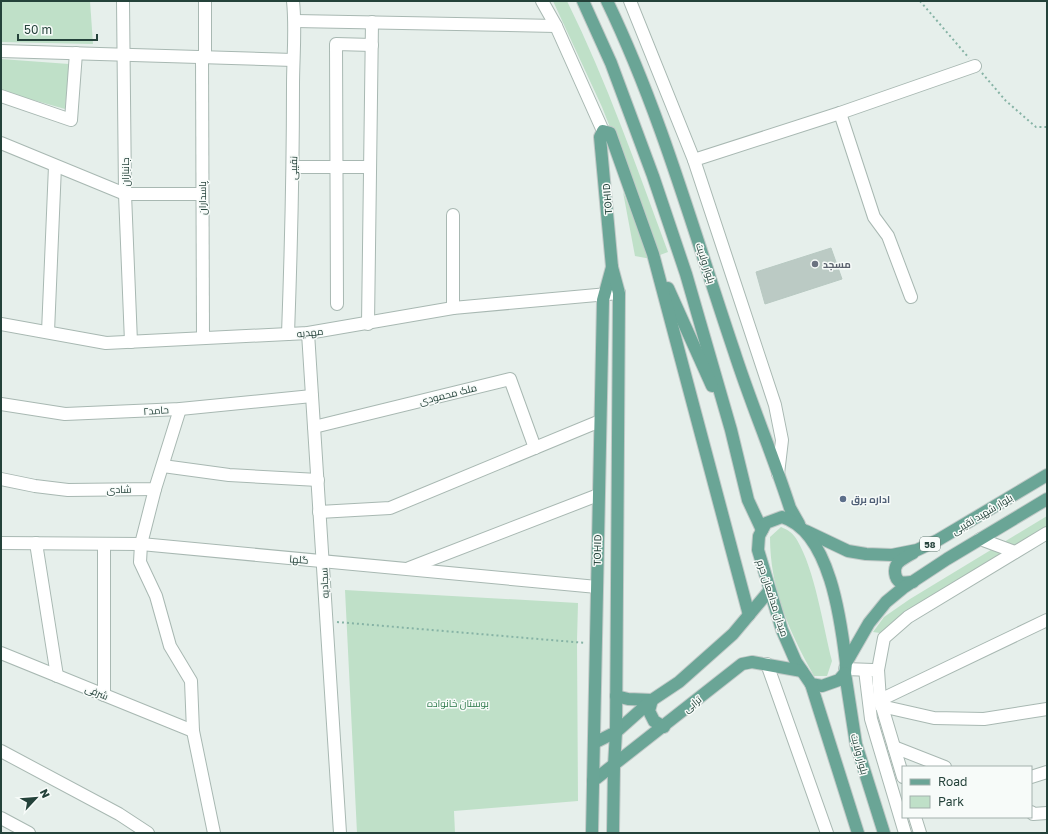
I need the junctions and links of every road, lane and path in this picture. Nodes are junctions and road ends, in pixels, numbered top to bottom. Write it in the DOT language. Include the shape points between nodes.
graph roads {
  1 [pos="123,1"];
  2 [pos="205,1"];
  3 [pos="293,1"];
  4 [pos="542,1"];
  5 [pos="583,1"];
  6 [pos="607,1"];
  7 [pos="630,1"];
  8 [pos="295,21"];
  9 [pos="372,22"];
  10 [pos="556,26"];
  11 [pos="372,45"];
  12 [pos="1,51"];
  13 [pos="76,53"];
  14 [pos="124,55"];
  15 [pos="204,57"];
  16 [pos="293,60"];
  17 [pos="976,66"];
  18 [pos="1,96"];
  19 [pos="840,113"];
  20 [pos="603,131"];
  21 [pos="1,143"];
  22 [pos="694,160"];
  23 [pos="55,166"];
  24 [pos="336,166"];
  25 [pos="293,167"];
  26 [pos="370,167"];
  27 [pos="125,194"];
  28 [pos="202,194"];
  29 [pos="453,215"];
  30 [pos="654,254"];
  31 [pos="612,267"];
  32 [pos="604,293"];
  33 [pos="619,293"];
  34 [pos="911,297"];
  35 [pos="337,304"];
  36 [pos="453,308"];
  37 [pos="1,324"];
  38 [pos="368,324"];
  39 [pos="48,332"];
  40 [pos="308,333"];
  41 [pos="288,334"];
  42 [pos="203,338"];
  43 [pos="130,342"];
  44 [pos="312,396"];
  45 [pos="1,404"];
  46 [pos="180,408"];
  47 [pos="600,421"];
  48 [pos="314,427"];
  49 [pos="731,430"];
  50 [pos="535,448"];
  51 [pos="163,466"];
  52 [pos="778,474"];
  53 [pos="1047,475"];
  54 [pos="1,478"];
  55 [pos="318,480"];
  56 [pos="155,489"];
  57 [pos="598,495"];
  58 [pos="1047,499"];
  59 [pos="319,512"];
  60 [pos="801,528"];
  61 [pos="762,530"];
  62 [pos="1047,532"];
  63 [pos="980,539"];
  64 [pos="1,543"];
  65 [pos="36,543"];
  66 [pos="104,544"];
  67 [pos="141,544"];
  68 [pos="917,550"];
  69 [pos="1015,552"];
  70 [pos="323,561"];
  71 [pos="406,569"];
  72 [pos="913,582"];
  73 [pos="597,587"];
  74 [pos="769,591"];
  75 [pos="749,615"];
  76 [pos="1047,620"];
  77 [pos="326,621"];
  78 [pos="596,644"];
  79 [pos="1,653"];
  80 [pos="768,664"];
  81 [pos="845,668"];
  82 [pos="865,670"];
  83 [pos="878,670"];
  84 [pos="802,671"];
  85 [pos="57,676"];
  86 [pos="811,684"];
  87 [pos="104,695"];
  88 [pos="616,696"];
  89 [pos="652,700"];
  90 [pos="881,703"];
  91 [pos="1047,709"];
  92 [pos="664,726"];
  93 [pos="193,731"];
  94 [pos="616,732"];
  95 [pos="594,743"];
  96 [pos="894,746"];
  97 [pos="1,751"];
  98 [pos="614,766"];
  99 [pos="943,766"];
  100 [pos="1047,772"];
  101 [pos="902,774"];
  102 [pos="1032,777"];
  103 [pos="593,781"];
  104 [pos="1032,813"];
  105 [pos="1047,813"];
  106 [pos="1,818"];
  107 [pos="915,818"];
  108 [pos="29,833"];
  109 [pos="148,833"];
  110 [pos="214,833"];
  111 [pos="340,833"];
  112 [pos="592,833"];
  113 [pos="613,833"];
  114 [pos="826,833"];
  115 [pos="858,833"];
  116 [pos="884,833"];
  117 [pos="905,833"];
  118 [pos="920,833"];
  1 -- 14 [label="street, جانبازان"];
  2 -- 15 [label="street, پاسداران"];
  3 -- 8 [label="street, نقیبی"];
  4 -- 10 [label="street"];
  5 -- 49 [label="main road" via="611,63 653,176 686,274"];
  6 -- 52 [label="main road, بلوار ولایت" via="636,66 673,166"];
  7 -- 22 [label="street"];
  8 -- 9 [label="street"];
  8 -- 16 [label="street, نقیبی"];
  9 -- 10 [label="street"];
  9 -- 11 [label="street"];
  10 -- 20 [label="street"];
  11 -- 24 [label="street" via="336,44"];
  11 -- 26 [label="street"];
  12 -- 13 [label="street"];
  13 -- 14 [label="street"];
  13 -- 18 [label="street" via="71,120"];
  14 -- 15 [label="street"];
  14 -- 27 [label="street, جانبازان"];
  15 -- 16 [label="street"];
  15 -- 28 [label="street, پاسداران"];
  16 -- 25 [label="street, نقیبی"];
  17 -- 19 [label="street"];
  19 -- 22 [label="street"];
  19 -- 34 [label="street" via="874,217 888,236"];
  20 -- 30 [label="main road" via="610,133"];
  20 -- 31 [label="main road, TOHID" via="600,138"];
  21 -- 23 [label="street"];
  22 -- 52 [label="street" via="774,405 782,440"];
  23 -- 27 [label="street"];
  23 -- 39 [label="street"];
  24 -- 25 [label="street"];
  24 -- 26 [label="street"];
  24 -- 35 [label="street"];
  25 -- 41 [label="street, نقیبی"];
  26 -- 38 [label="street"];
  27 -- 28 [label="street"];
  27 -- 43 [label="street, جانبازان"];
  28 -- 42 [label="street, پاسداران"];
  29 -- 36 [label="street"];
  30 -- 49 [label="main road"];
  30 -- 75 [label="main road"];
  31 -- 32 [label="main road, TOHID"];
  31 -- 33 [label="main road, TOHID"];
  32 -- 33 [label="street, مهدیه"];
  32 -- 36 [label="street, مهدیه"];
  32 -- 47 [label="main road, TOHID"];
  33 -- 88 [label="main road, TOHID"];
  36 -- 38 [label="street, مهدیه"];
  37 -- 39 [label="street, مهدیه"];
  38 -- 40 [label="street, مهدیه"];
  39 -- 43 [label="street, مهدیه" via="106,343"];
  40 -- 41 [label="street, مهدیه"];
  40 -- 44 [label="street, سجادیه"];
  41 -- 42 [label="street, مهدیه"];
  42 -- 43 [label="street, مهدیه"];
  44 -- 46 [label="street, حامد۲"];
  44 -- 48 [label="street, سجادیه"];
  45 -- 46 [label="street, حامد۲" via="65,414"];
  46 -- 51 [label="street"];
  47 -- 50 [label="street"];
  47 -- 57 [label="main road, TOHID"];
  48 -- 50 [label="street, ملک محمودی" via="510,379"];
  48 -- 55 [label="street, سجادیه"];
  49 -- 61 [label="main road" via="748,500"];
  50 -- 59 [label="street" via="390,508"];
  51 -- 55 [label="street" via="229,475"];
  51 -- 56 [label="street"];
  52 -- 60 [label="main road, بلوار ولایت" via="790,508"];
  53 -- 68 [label="main road, بلوار شهید نقیبی / 58"];
  54 -- 56 [label="street, شادی" via="68,490"];
  55 -- 59 [label="street, سجادیه"];
  56 -- 67 [label="street"];
  57 -- 71 [label="street"];
  57 -- 73 [label="main road, TOHID"];
  58 -- 63 [label="main road, بلوار شهید نقیبی / 58"];
  59 -- 70 [label="street, سجادیه"];
  60 -- 61 [label="main road" via="791,519 782,516 766,523"];
  60 -- 68 [label="main road, بلوار شهید نقیبی / 58" via="854,552 892,556"];
  60 -- 81 [label="main road" via="817,550 830,581 840,616"];
  61 -- 74 [label="main road, میدان مدافعان حرم" via="758,550"];
  62 -- 69 [label="street"];
  63 -- 69 [label="street"];
  63 -- 72 [label="main road, بلوار شهید نقیبی / 58"];
  64 -- 65 [label="street, گلها"];
  65 -- 66 [label="street, گلها"];
  65 -- 85 [label="street"];
  66 -- 67 [label="street, گلها"];
  66 -- 87 [label="street"];
  67 -- 70 [label="street, گلها"];
  67 -- 93 [label="street" via="140,562 156,596 170,646 191,681"];
  68 -- 72 [label="main road" via="897,564 895,570 899,581"];
  69 -- 83 [label="street" via="908,617 884,638"];
  70 -- 71 [label="street, گلها"];
  70 -- 77 [label="street, سجادیه"];
  71 -- 73 [label="street, گلها"];
  72 -- 81 [label="main road, بلوار شهید نقیبی / 58" via="886,602 869,623"];
  73 -- 78 [label="main road, TOHID"];
  74 -- 75 [label="main road"];
  74 -- 84 [label="main road, میدان مدافعان حرم" via="782,630"];
  75 -- 89 [label="main road" via="733,634 679,682"];
  76 -- 90 [label="street"];
  77 -- 78 [label="path"];
  77 -- 111 [label="street, سجادیه"];
  78 -- 95 [label="main road, TOHID"];
  79 -- 85 [label="street, شرفی"];
  80 -- 84 [label="main road, ترابی"];
  80 -- 92 [label="main road, ترابی" via="742,664"];
  80 -- 114 [label="street"];
  81 -- 82 [label="street"];
  81 -- 86 [label="main road" via="839,680 831,684"];
  81 -- 116 [label="main road, بلوار ولایت" via="856,744"];
  82 -- 83 [label="street"];
  82 -- 117 [label="street" via="871,719"];
  83 -- 90 [label="street"];
  84 -- 86 [label="main road, میدان مدافعان حرم"];
  85 -- 87 [label="street, شرفی"];
  86 -- 115 [label="main road"];
  87 -- 93 [label="street, شرفی"];
  88 -- 89 [label="main road" via="628,700"];
  88 -- 94 [label="main road, TOHID"];
  89 -- 92 [label="main road" via="649,711 654,721"];
  89 -- 94 [label="main road"];
  90 -- 91 [label="street" via="934,718 977,719"];
  90 -- 96 [label="street"];
  92 -- 98 [label="main road, ترابی"];
  93 -- 110 [label="street"];
  94 -- 95 [label="main road"];
  94 -- 98 [label="main road, TOHID"];
  95 -- 103 [label="main road, TOHID"];
  96 -- 99 [label="street"];
  96 -- 101 [label="street"];
  97 -- 109 [label="street" via="119,814"];
  98 -- 103 [label="main road, ترابی"];
  98 -- 113 [label="main road, TOHID"];
  100 -- 102 [label="street"];
  103 -- 112 [label="main road, TOHID"];
  104 -- 105 [label="street"];
  106 -- 108 [label="street"];
  107 -- 118 [label="street"];
}
